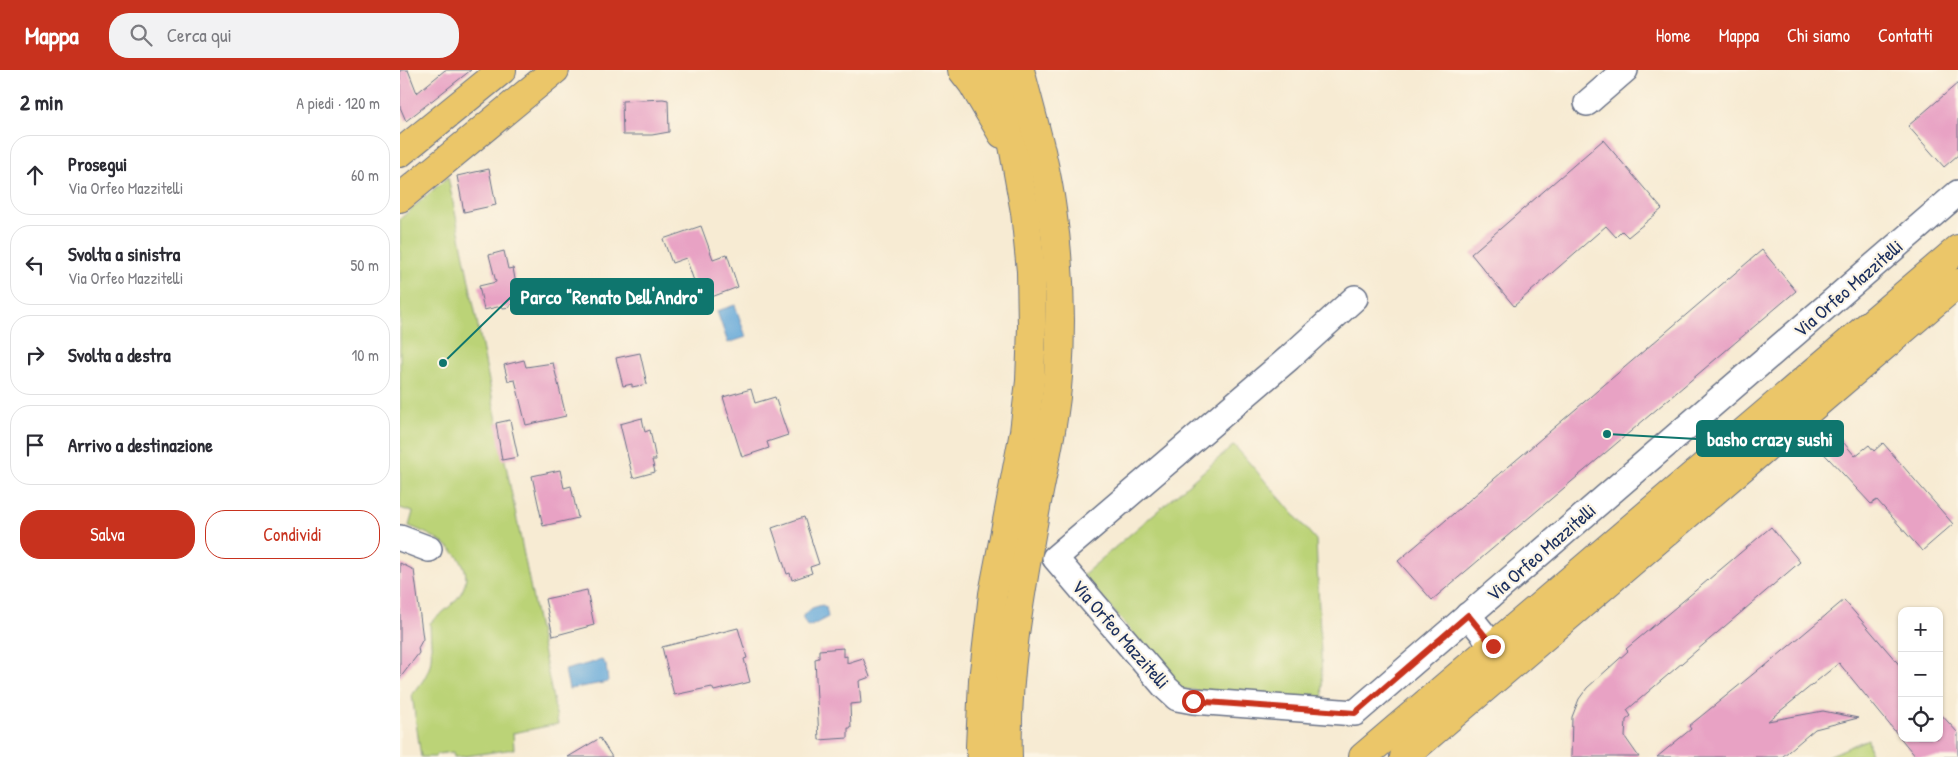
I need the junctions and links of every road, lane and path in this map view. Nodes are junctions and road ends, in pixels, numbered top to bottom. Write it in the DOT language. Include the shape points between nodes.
graph roads {
  1 [pos="502,70"];
  2 [pos="555,70"];
  3 [pos="962,70"];
  4 [pos="994,70"];
  5 [pos="1020,70"];
  6 [pos="1626,70"];
  7 [pos="1587,103"];
  8 [pos="400,152"];
  9 [pos="1012,153"];
  10 [pos="1958,193"];
  11 [pos="400,198"];
  12 [pos="1958,249"];
  13 [pos="1958,283"];
  14 [pos="1355,298"];
  15 [pos="1723,449"];
  16 [pos="1741,469"];
  17 [pos="1685,482"];
  18 [pos="1702,502"];
  19 [pos="400,538"];
  20 [pos="429,549"];
  21 [pos="1468,615"];
  22 [pos="1493,646"];
  23 [pos="982,757"];
  24 [pos="1008,757"];
  25 [pos="1363,757"];
  26 [pos="1404,757"];
  1 -- 8 [label="main road"];
  2 -- 11 [label="main road"];
  3 -- 9 [label="main road"];
  4 -- 9 [label="main road" via="1006,112"];
  5 -- 24 [label="main road" via="1052,208 1059,267 1060,322 1052,428 1034,519 1011,676"];
  6 -- 7 [label="street"];
  9 -- 23 [label="main road" via="1031,271 1030,380 1024,432 993,594 983,680"];
  10 -- 21 [label="street, Via Orfeo Mazzitelli"];
  12 -- 15 [label="main road"];
  13 -- 16 [label="main road"];
  14 -- 21 [label="street, Via Orfeo Mazzitelli" via="1055,558 1165,687 1177,698 1193,701 1355,713"];
  15 -- 16 [label="main road"];
  15 -- 17 [label="main road"];
  16 -- 18 [label="main road"];
  17 -- 18 [label="main road" via="1693,486"];
  17 -- 22 [label="main road"];
  18 -- 26 [label="main road"];
  19 -- 20 [label="street"];
  21 -- 22 [label="street"];
  22 -- 25 [label="main road"];
}
